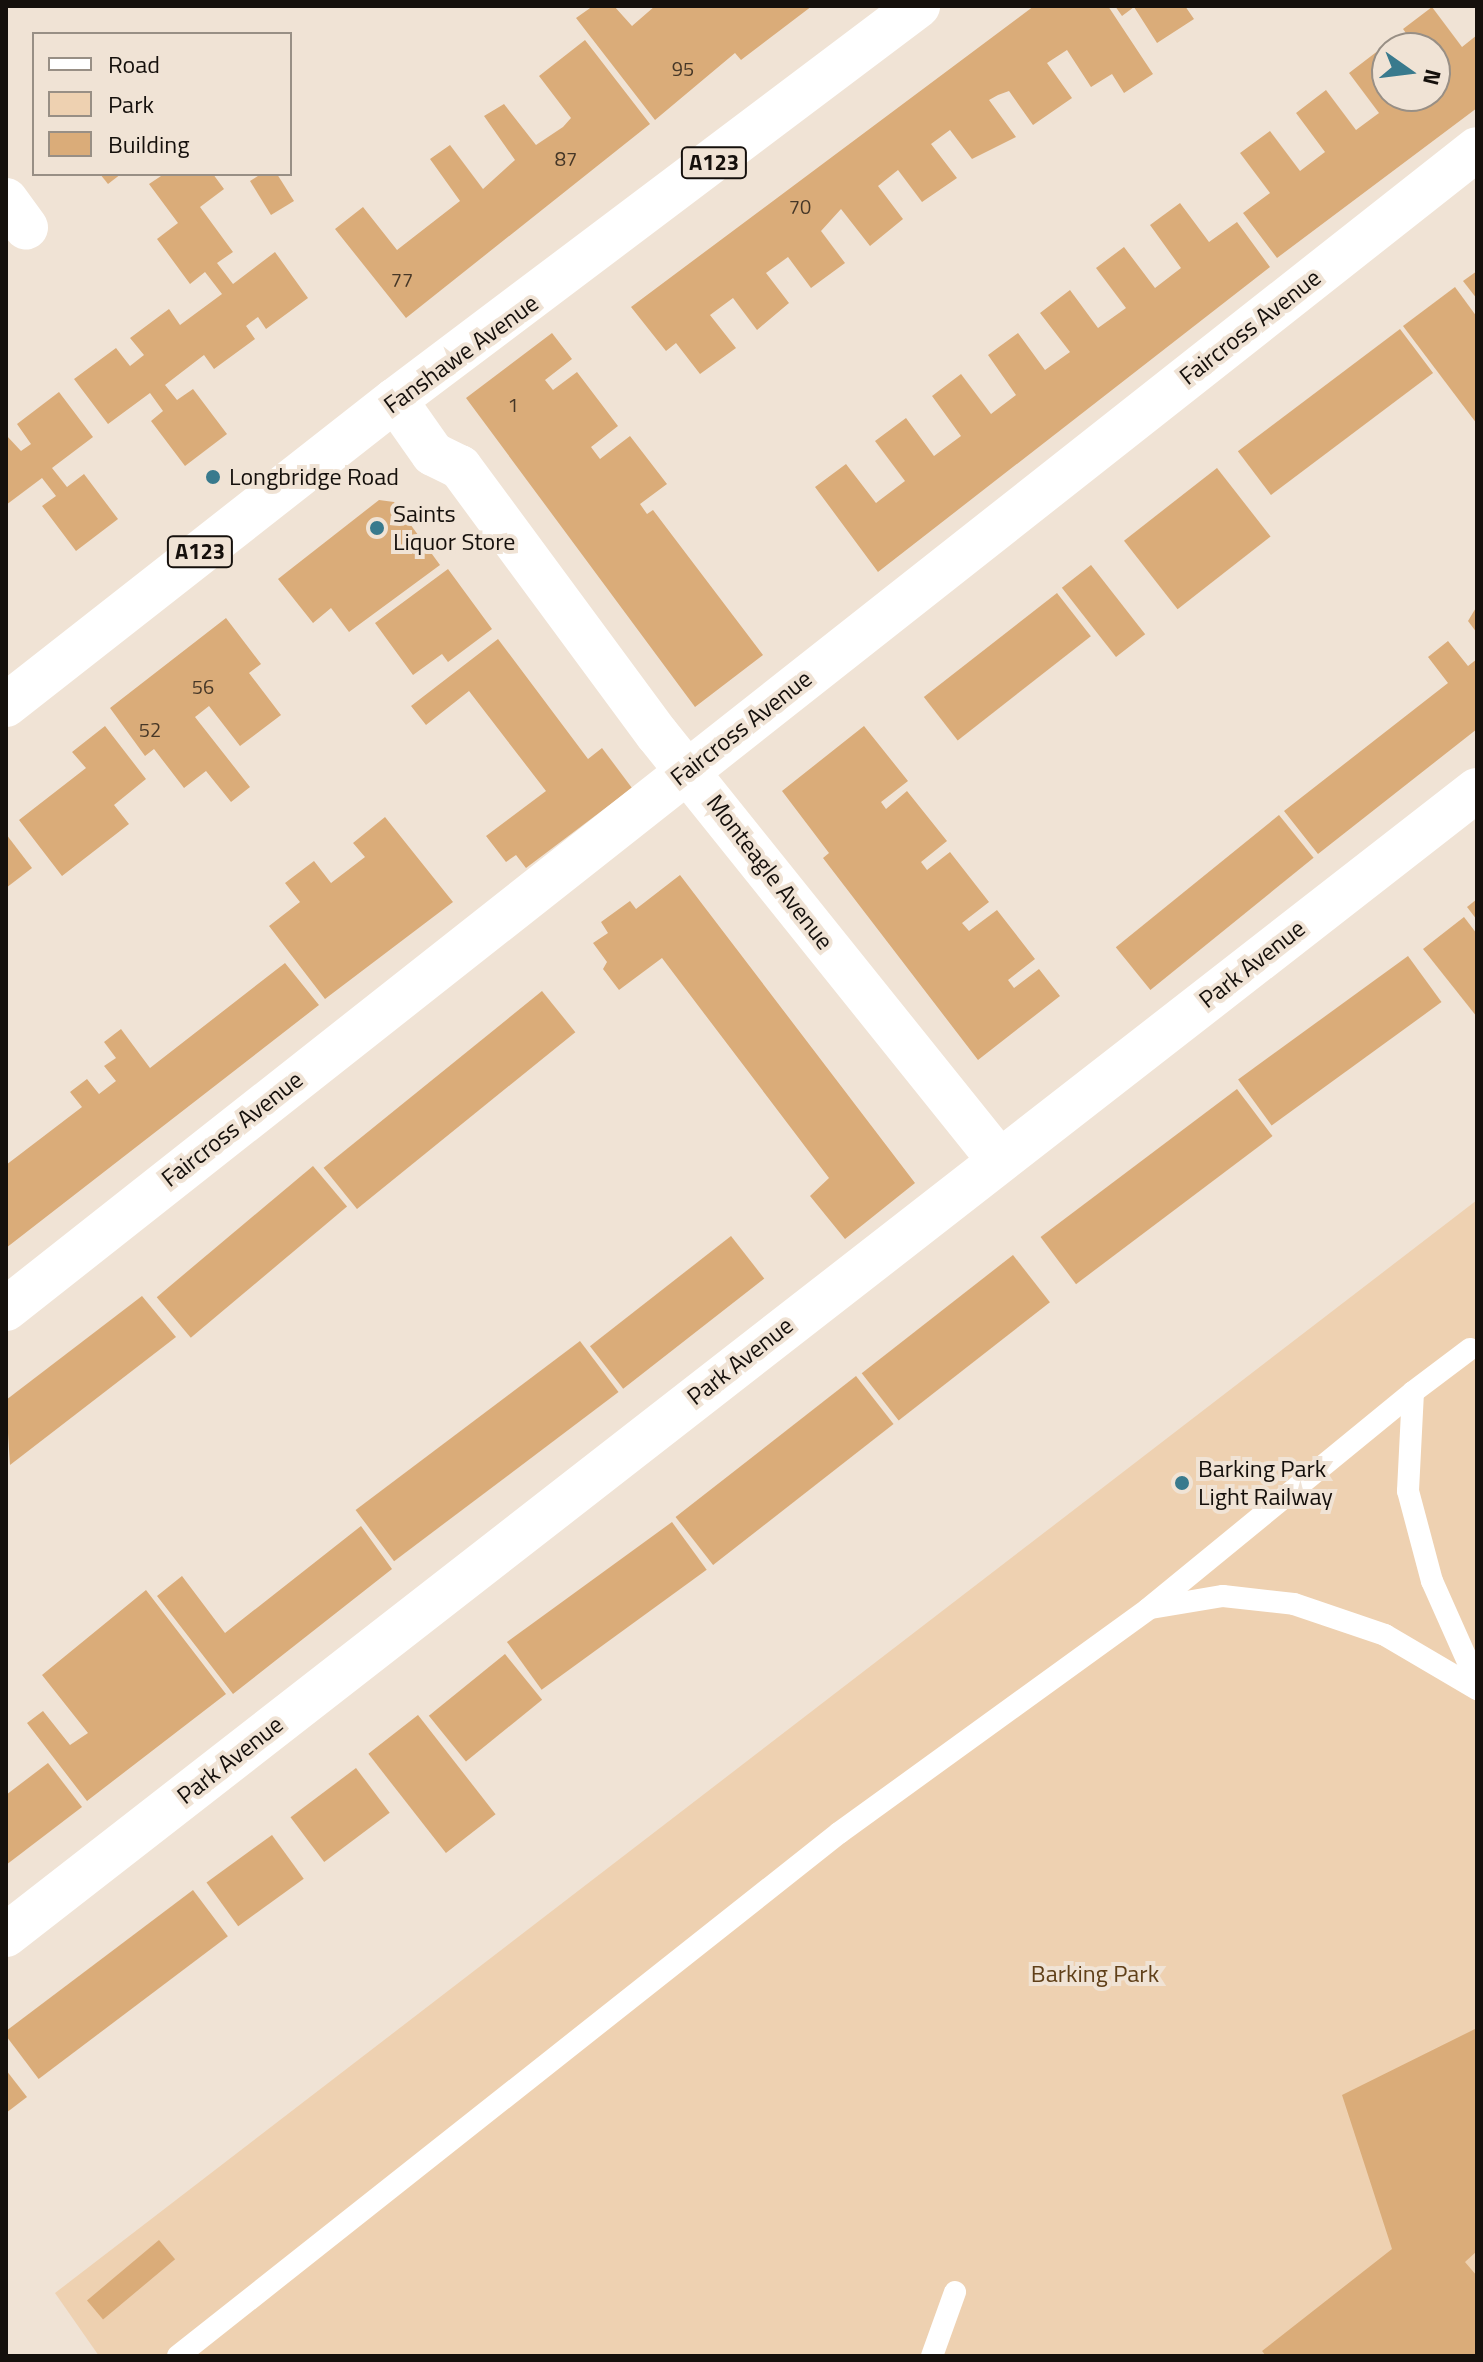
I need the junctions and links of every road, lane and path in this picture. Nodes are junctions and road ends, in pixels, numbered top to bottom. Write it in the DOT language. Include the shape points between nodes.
graph roads {
  1 [pos="918,6"];
  2 [pos="1477,149"];
  3 [pos="395,400"];
  4 [pos="6,705"];
  5 [pos="688,769"];
  6 [pos="1477,790"];
  7 [pos="998,1159"];
  8 [pos="6,1309"];
  9 [pos="1470,1349"];
  10 [pos="1413,1392"];
  11 [pos="1148,1609"];
  12 [pos="1477,1682"];
  13 [pos="1477,1689"];
  14 [pos="6,1935"];
  15 [pos="955,2292"];
  16 [pos="178,2356"];
  17 [pos="932,2356"];
  1 -- 3 [label="street, Fanshawe Avenue / A123"];
  2 -- 5 [label="street, Faircross Avenue"];
  3 -- 4 [label="street, Fanshawe Avenue / A123"];
  3 -- 5 [label="street, Monteagle Avenue" via="433,454 460,467"];
  5 -- 7 [label="street, Monteagle Avenue"];
  5 -- 8 [label="street, Faircross Avenue"];
  6 -- 7 [label="street, Park Avenue"];
  7 -- 14 [label="street, Park Avenue"];
  9 -- 10 [label="lane"];
  10 -- 11 [label="lane"];
  10 -- 12 [label="lane" via="1408,1491 1432,1581"];
  11 -- 13 [label="lane" via="1223,1596 1294,1604 1385,1635"];
  11 -- 16 [label="lane" via="839,1833"];
  15 -- 17 [label="lane"];
}
